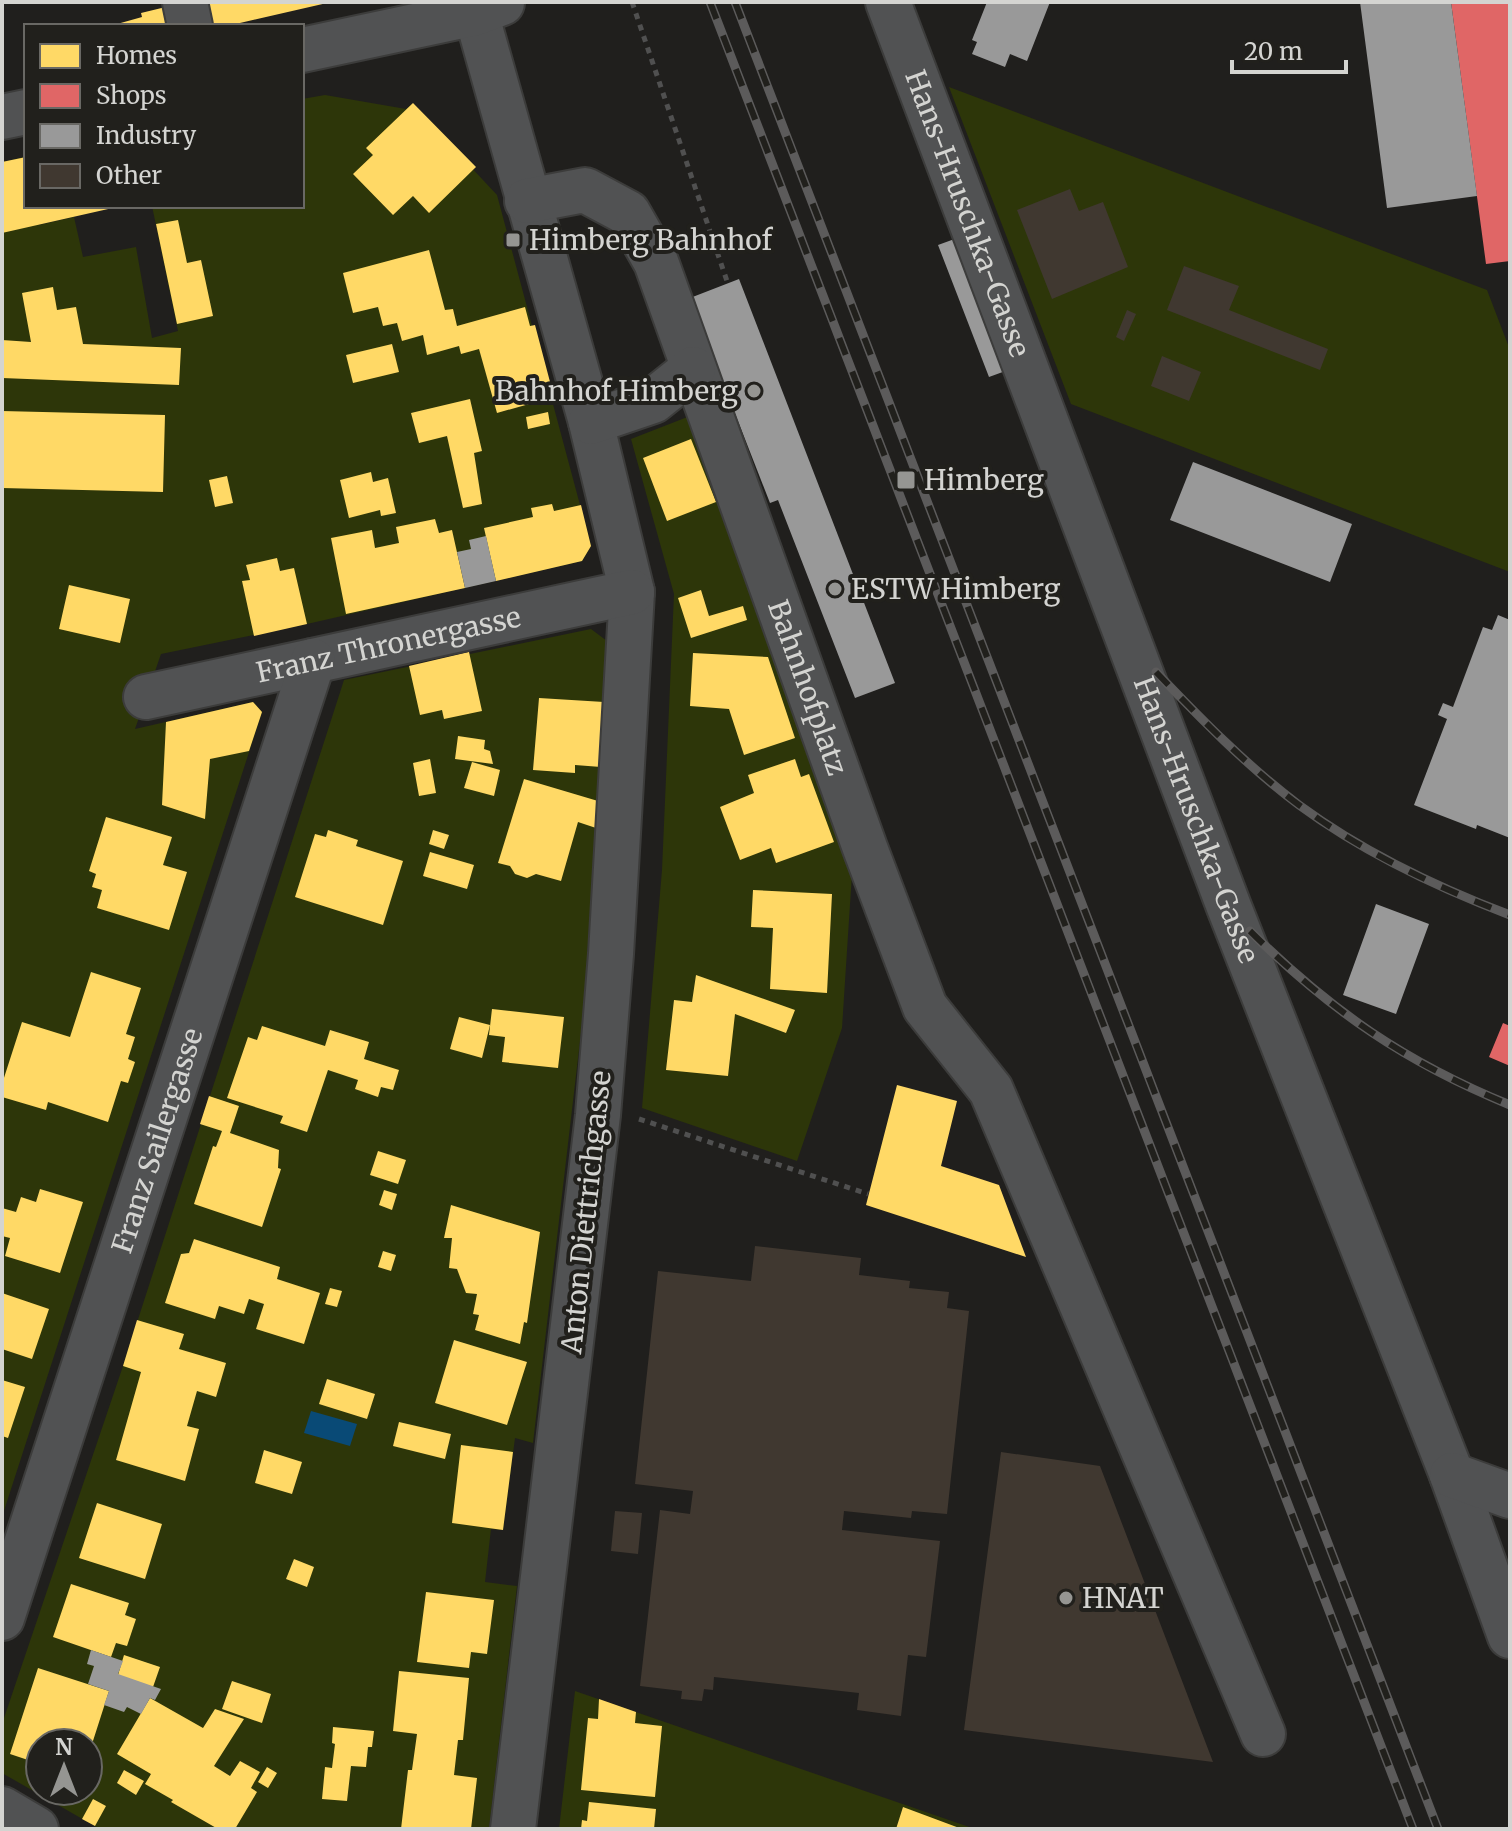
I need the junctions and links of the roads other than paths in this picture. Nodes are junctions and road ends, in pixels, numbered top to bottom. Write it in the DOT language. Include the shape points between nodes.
graph roads {
  1 [pos="185,2"];
  2 [pos="888,2"];
  3 [pos="490,8"];
  4 [pos="190,24"];
  5 [pos="304,50"];
  6 [pos="24,112"];
  7 [pos="2,117"];
  8 [pos="527,201"];
  9 [pos="693,369"];
  10 [pos="591,422"];
  11 [pos="632,592"];
  12 [pos="313,661"];
  13 [pos="146,697"];
  14 [pos="1452,1475"];
  15 [pos="1510,1496"];
  16 [pos="2,1618"];
  17 [pos="1510,1636"];
  18 [pos="1263,1734"];
  19 [pos="2,1809"];
  20 [pos="36,1829"];
  21 [pos="513,1829"];
  1 -- 4 [label="street"];
  2 -- 14 [label="street, Hans-Hruschka-Gasse" via="1229,907"];
  3 -- 5 [label="street"];
  3 -- 8 [label="street"];
  6 -- 7 [label="street"];
  8 -- 9 [label="street, Bahnhofplatz" via="585,190 628,213 656,262"];
  8 -- 10 [label="street"];
  9 -- 10 [label="street" via="653,401"];
  9 -- 18 [label="street, Bahnhofplatz" via="925,1007 991,1090"];
  10 -- 11 [label="street"];
  11 -- 12 [label="street, Franz Thronergasse"];
  11 -- 21 [label="street, Anton Diettrichgasse" via="598,1115"];
  12 -- 13 [label="street, Franz Thronergasse"];
  12 -- 16 [label="street, Franz Sailergasse"];
  14 -- 15 [label="street"];
  14 -- 17 [label="street, Hans-Hruschka-Gasse"];
  19 -- 20 [label="street"];
}
